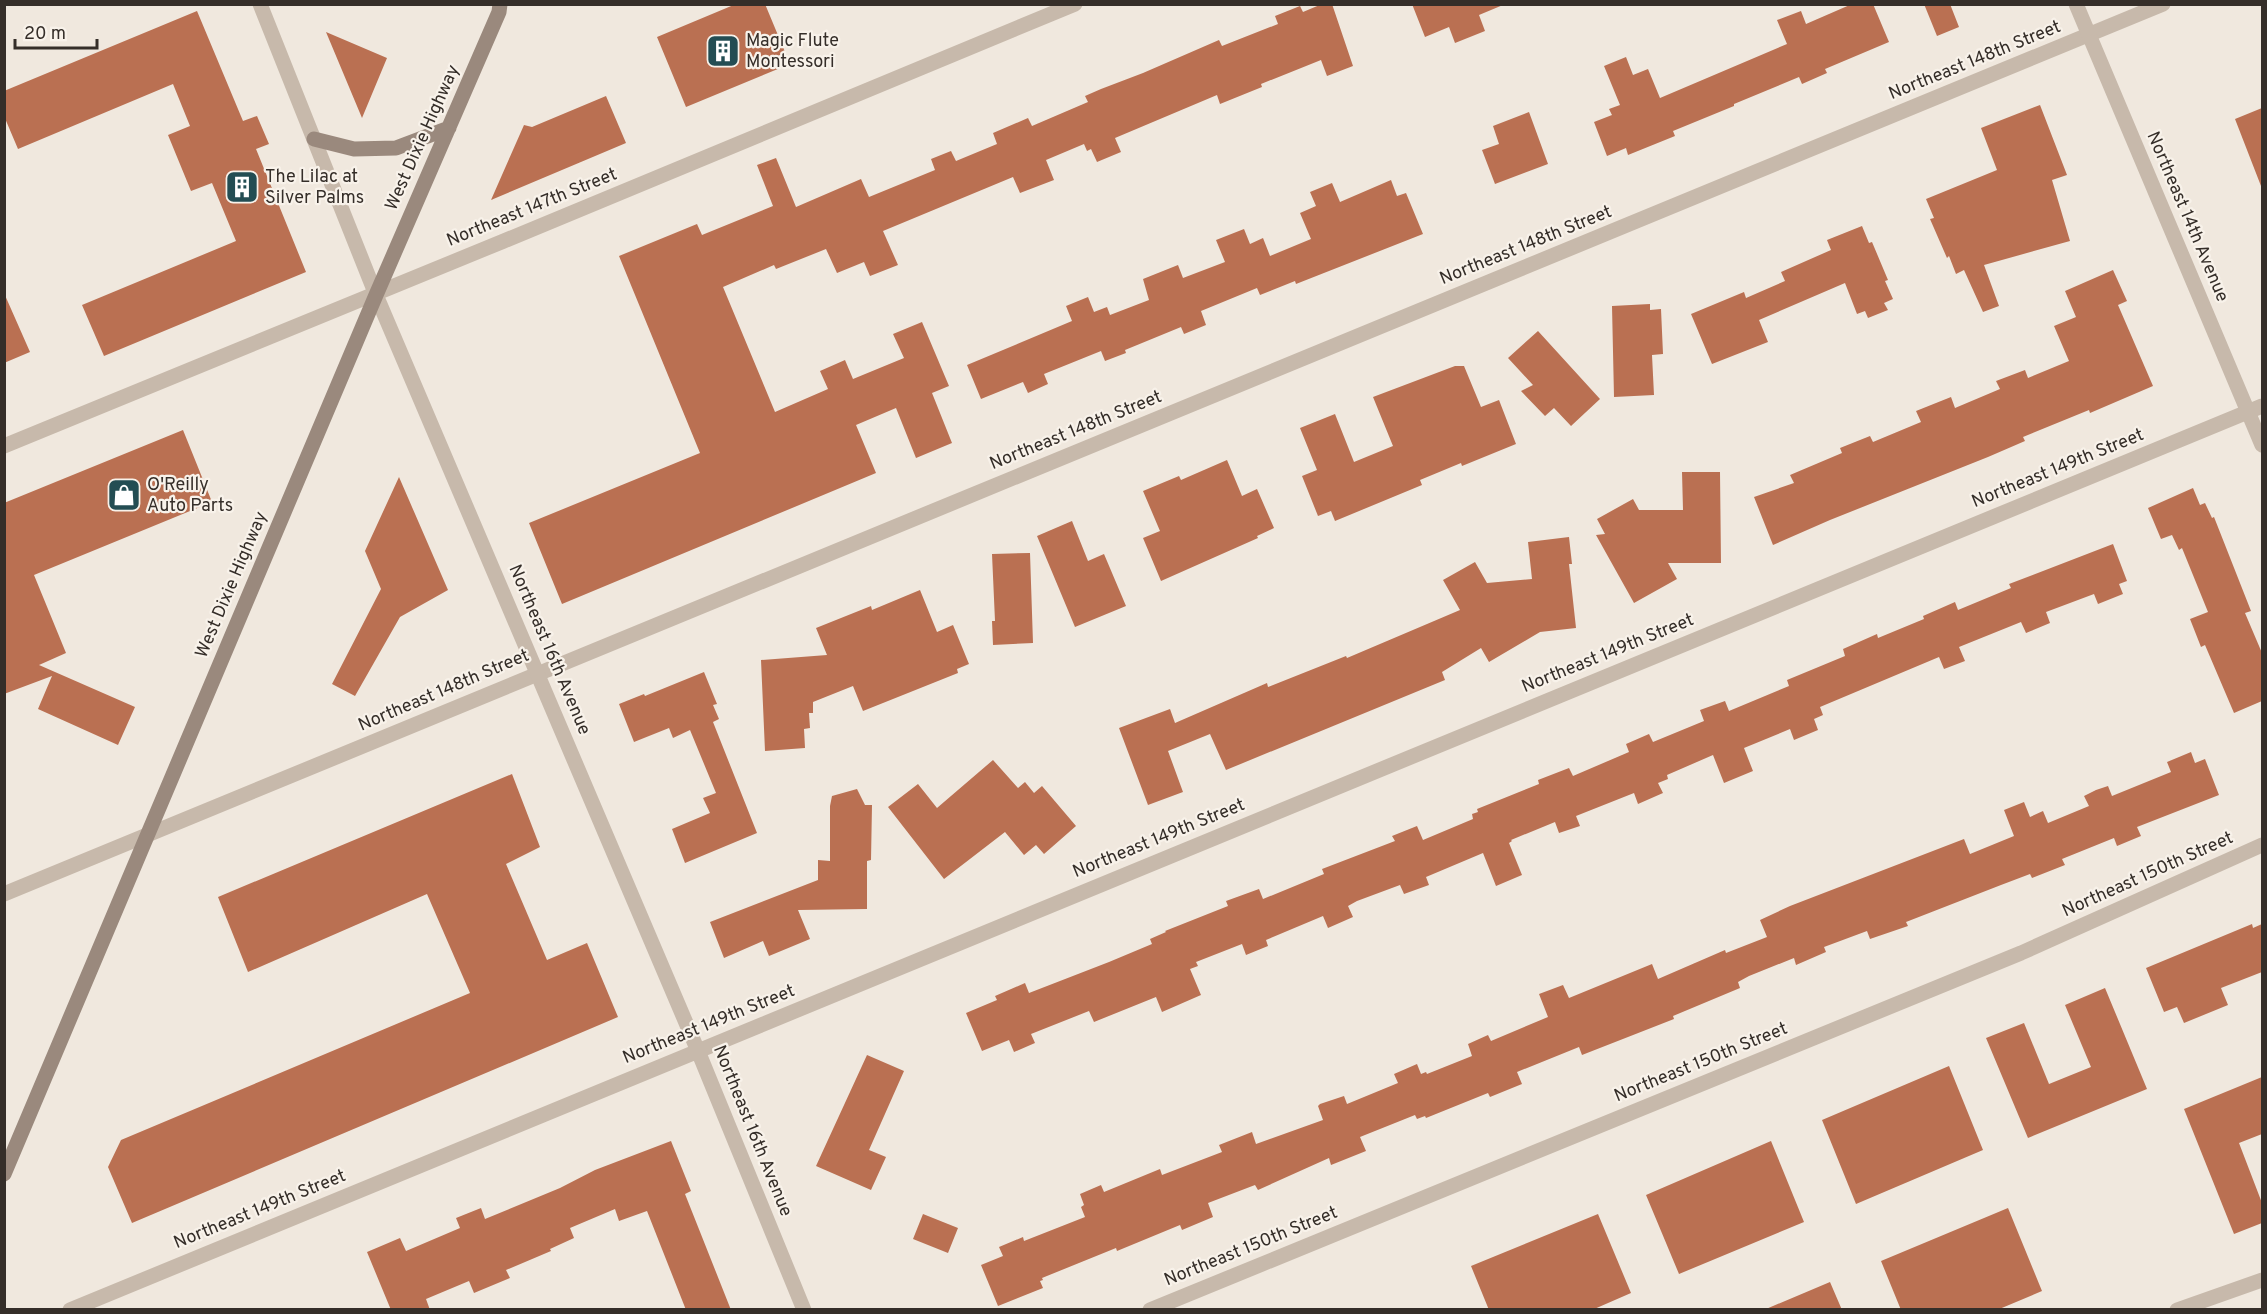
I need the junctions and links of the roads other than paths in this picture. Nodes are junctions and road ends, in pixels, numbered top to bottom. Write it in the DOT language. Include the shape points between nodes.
graph roads {
  1 [pos="260,4"];
  2 [pos="1075,4"];
  3 [pos="2076,4"];
  4 [pos="2163,4"];
  5 [pos="502,7"];
  6 [pos="2088,36"];
  7 [pos="449,128"];
  8 [pos="314,139"];
  9 [pos="376,295"];
  10 [pos="2255,409"];
  11 [pos="2262,445"];
  12 [pos="4,446"];
  13 [pos="538,673"];
  14 [pos="148,836"];
  15 [pos="2262,845"];
  16 [pos="4,894"];
  17 [pos="698,1051"];
  18 [pos="4,1174"];
  19 [pos="2262,1280"];
  20 [pos="70,1310"];
  21 [pos="804,1310"];
  22 [pos="1150,1310"];
  23 [pos="2177,1310"];
  1 -- 8 [label="street, Northeast 16th Avenue"];
  2 -- 9 [label="street, Northeast 147th Street"];
  3 -- 6 [label="street, Northeast 14th Avenue"];
  4 -- 6 [label="street, Northeast 148th Street"];
  5 -- 7 [label="main road, West Dixie Highway"];
  6 -- 10 [label="street, Northeast 14th Avenue"];
  6 -- 13 [label="street, Northeast 148th Street"];
  7 -- 8 [label="main road" via="396,148 354,149"];
  7 -- 9 [label="main road, West Dixie Highway"];
  8 -- 9 [label="street, Northeast 16th Avenue"];
  9 -- 12 [label="street, Northeast 147th Street"];
  9 -- 13 [label="street, Northeast 16th Avenue"];
  9 -- 14 [label="main road, West Dixie Highway"];
  10 -- 11 [label="street, Northeast 14th Avenue"];
  10 -- 17 [label="street, Northeast 149th Street"];
  13 -- 14 [label="street, Northeast 148th Street"];
  13 -- 17 [label="street, Northeast 16th Avenue"];
  14 -- 16 [label="street, Northeast 148th Street"];
  14 -- 18 [label="main road, West Dixie Highway"];
  15 -- 22 [label="street, Northeast 150th Street" via="2020,953"];
  17 -- 20 [label="street, Northeast 149th Street"];
  17 -- 21 [label="street, Northeast 16th Avenue"];
  19 -- 23 [label="street"];
}
